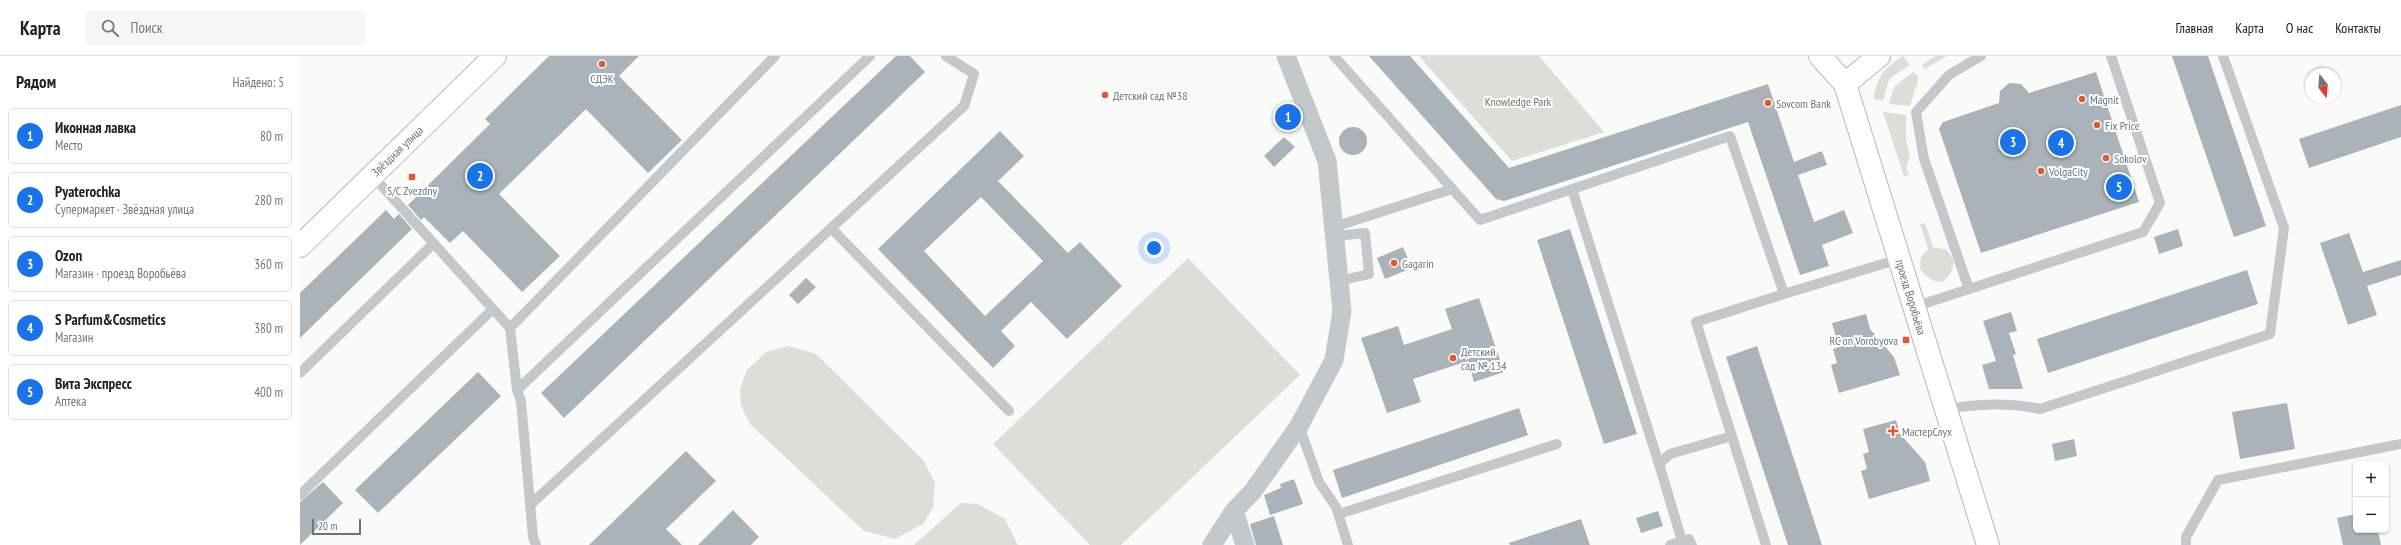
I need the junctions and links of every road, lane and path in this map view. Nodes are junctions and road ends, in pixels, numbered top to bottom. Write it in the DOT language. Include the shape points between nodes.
graph roads {
  1 [pos="495,56"];
  2 [pos="775,56"];
  3 [pos="870,56"];
  4 [pos="946,56"];
  5 [pos="1286,56"];
  6 [pos="1334,56"];
  7 [pos="1820,56"];
  8 [pos="1879,56"];
  9 [pos="1981,56"];
  10 [pos="2111,56"];
  11 [pos="2223,56"];
  12 [pos="1844,84"];
  13 [pos="372,175"];
  14 [pos="1452,189"];
  15 [pos="1572,189"];
  16 [pos="831,228"];
  17 [pos="1334,232"];
  18 [pos="433,244"];
  19 [pos="300,246"];
  20 [pos="1899,259"];
  21 [pos="1339,281"];
  22 [pos="1969,289"];
  23 [pos="1784,294"];
  24 [pos="1914,307"];
  25 [pos="493,309"];
  26 [pos="510,328"];
  27 [pos="300,373"];
  28 [pos="517,390"];
  29 [pos="1946,408"];
  30 [pos="1009,411"];
  31 [pos="1299,426"];
  32 [pos="1732,436"];
  33 [pos="1557,444"];
  34 [pos="2401,444"];
  35 [pos="1659,464"];
  36 [pos="300,495"];
  37 [pos="530,505"];
  38 [pos="1234,511"];
  39 [pos="1339,514"];
  40 [pos="1682,541"];
  41 [pos="536,545"];
  42 [pos="1212,545"];
  43 [pos="1245,545"];
  44 [pos="1348,545"];
  45 [pos="1670,545"];
  46 [pos="1692,545"];
  47 [pos="1766,545"];
  48 [pos="1988,545"];
  49 [pos="2186,545"];
  1 -- 13 [label="main road, Звёздная улица"];
  2 -- 26 [label="lane"];
  3 -- 28 [label="lane"];
  4 -- 16 [label="lane" via="974,74 964,106"];
  5 -- 17 [label="street" via="1328,161"];
  6 -- 14 [label="lane"];
  7 -- 12 [label="main road, проезд Воробьёва"];
  8 -- 12 [label="main road"];
  9 -- 22 [label="lane" via="1949,75 1916,112 1924,158"];
  10 -- 22 [label="lane" via="2160,203 2143,232"];
  11 -- 29 [label="lane" via="2284,228 2270,334 2040,410 2013,404"];
  12 -- 20 [label="main road, проезд Воробьёва"];
  13 -- 18 [label="lane"];
  13 -- 19 [label="main road, Звёздная улица"];
  14 -- 15 [label="lane" via="1480,220"];
  14 -- 17 [label="lane"];
  15 -- 23 [label="lane" via="1730,136"];
  15 -- 35 [label="lane"];
  16 -- 30 [label="lane"];
  16 -- 37 [label="lane"];
  17 -- 21 [label="street"];
  17 -- 21 [label="lane" via="1365,233 1369,274"];
  18 -- 25 [label="lane"];
  18 -- 27 [label="lane"];
  20 -- 23 [label="lane"];
  20 -- 24 [label="main road, проезд Воробьёва"];
  21 -- 31 [label="street" via="1342,311 1334,360"];
  22 -- 24 [label="lane"];
  23 -- 32 [label="lane" via="1696,322"];
  24 -- 29 [label="main road, проезд Воробьёва"];
  25 -- 26 [label="lane"];
  25 -- 36 [label="lane"];
  26 -- 28 [label="lane"];
  28 -- 37 [label="lane" via="521,401"];
  29 -- 48 [label="main road, проезд Воробьёва"];
  31 -- 38 [label="street" via="1253,491"];
  31 -- 39 [label="lane" via="1319,482"];
  32 -- 35 [label="lane" via="1670,454"];
  32 -- 47 [label="lane"];
  33 -- 39 [label="lane"];
  34 -- 49 [label="lane" via="2218,480 2186,538"];
  35 -- 40 [label="lane"];
  37 -- 41 [label="lane"];
  38 -- 42 [label="street"];
  38 -- 43 [label="street"];
  39 -- 44 [label="lane"];
  40 -- 45 [label="lane"];
  40 -- 46 [label="lane" via="1689,539"];
}
